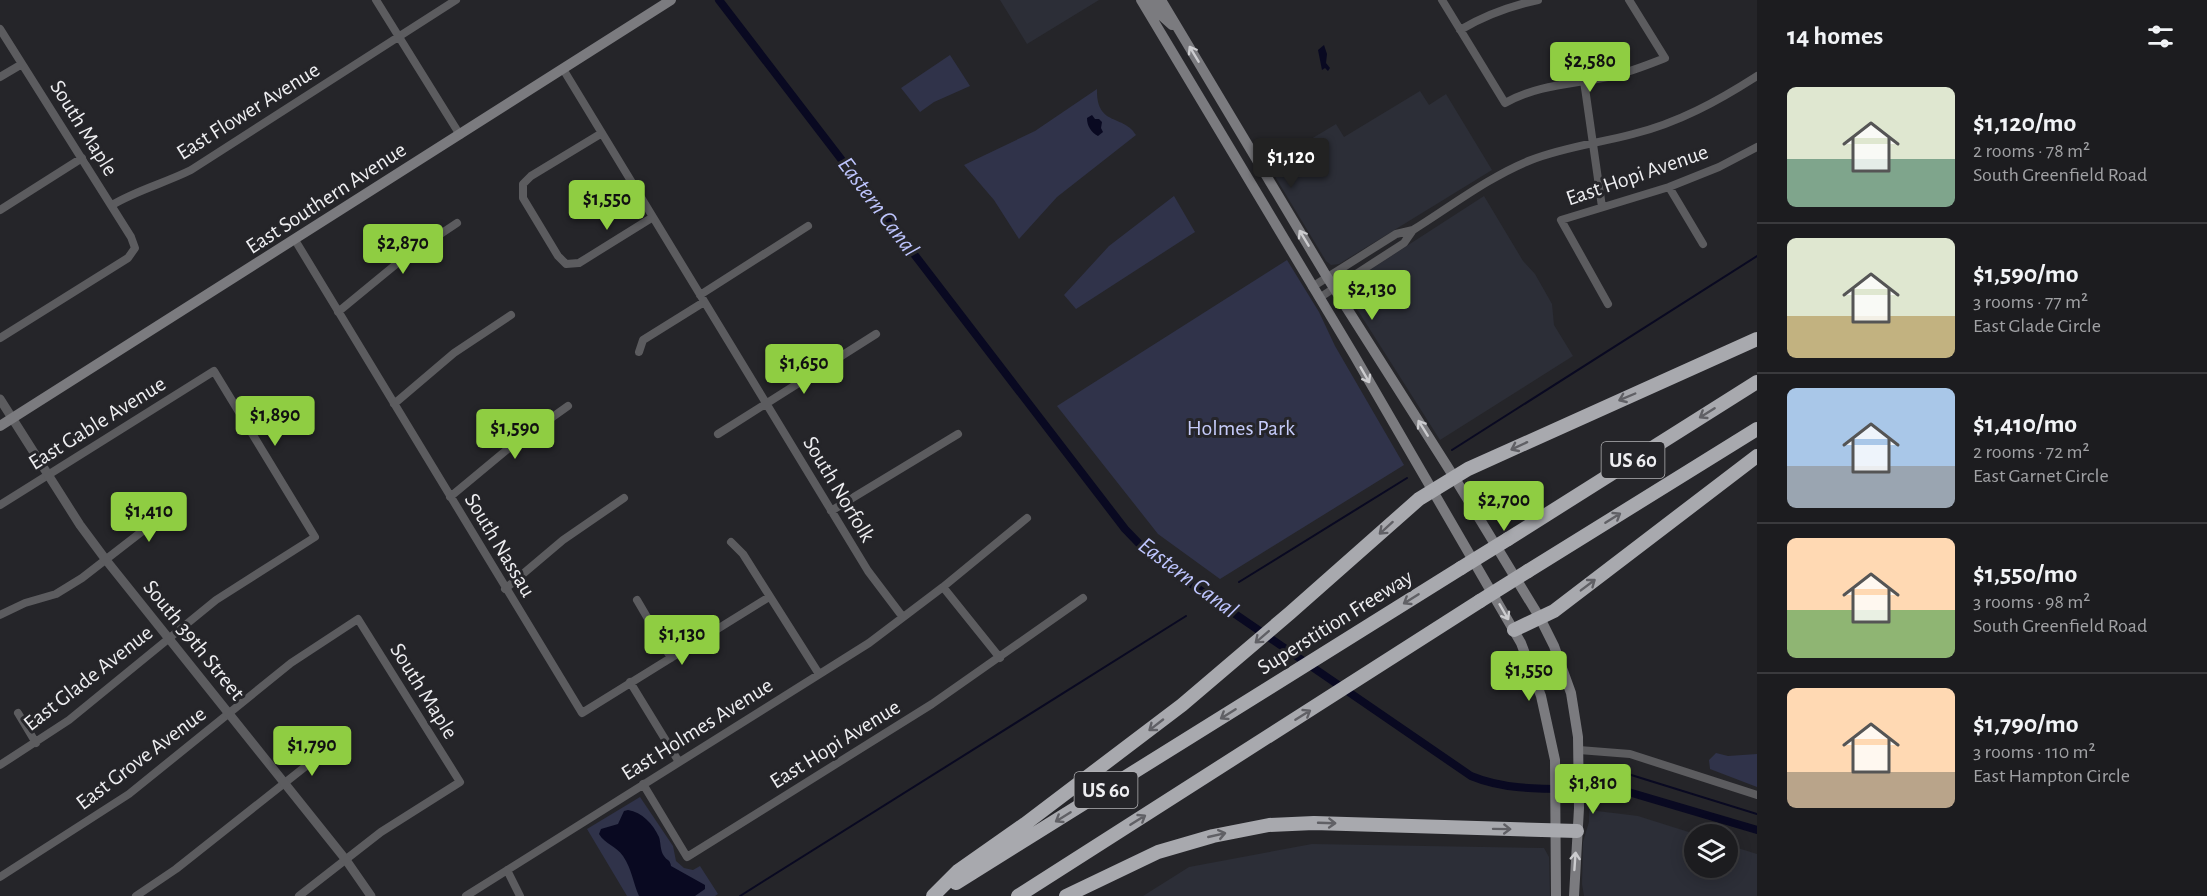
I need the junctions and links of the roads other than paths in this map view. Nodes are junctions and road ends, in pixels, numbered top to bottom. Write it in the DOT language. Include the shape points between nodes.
graph roads {
  1 [pos="375,0"];
  2 [pos="456,0"];
  3 [pos="671,0"];
  4 [pos="1141,0"];
  5 [pos="1152,0"];
  6 [pos="1161,0"];
  7 [pos="1442,0"];
  8 [pos="1538,0"];
  9 [pos="1629,0"];
  10 [pos="0,29"];
  11 [pos="1180,30"];
  12 [pos="1460,30"];
  13 [pos="398,38"];
  14 [pos="22,64"];
  15 [pos="563,69"];
  16 [pos="1757,76"];
  17 [pos="0,77"];
  18 [pos="1584,81"];
  19 [pos="602,133"];
  20 [pos="460,135"];
  21 [pos="1592,142"];
  22 [pos="1757,147"];
  23 [pos="82,158"];
  24 [pos="1669,187"];
  25 [pos="112,206"];
  26 [pos="1602,207"];
  27 [pos="0,210"];
  28 [pos="653,218"];
  29 [pos="457,223"];
  30 [pos="808,226"];
  31 [pos="1413,230"];
  32 [pos="295,240"];
  33 [pos="1703,244"];
  34 [pos="1327,278"];
  35 [pos="1312,287"];
  36 [pos="1334,288"];
  37 [pos="1319,298"];
  38 [pos="702,299"];
  39 [pos="1608,304"];
  40 [pos="338,312"];
  41 [pos="511,315"];
  42 [pos="876,334"];
  43 [pos="0,338"];
  44 [pos="1757,339"];
  45 [pos="639,352"];
  46 [pos="1757,382"];
  47 [pos="0,399"];
  48 [pos="394,404"];
  49 [pos="766,404"];
  50 [pos="568,406"];
  51 [pos="12,419"];
  52 [pos="0,426"];
  53 [pos="1757,429"];
  54 [pos="718,434"];
  55 [pos="958,434"];
  56 [pos="1757,456"];
  57 [pos="48,475"];
  58 [pos="1454,477"];
  59 [pos="1431,491"];
  60 [pos="450,497"];
  61 [pos="624,498"];
  62 [pos="0,505"];
  63 [pos="176,506"];
  64 [pos="831,511"];
  65 [pos="1027,518"];
  66 [pos="315,537"];
  67 [pos="731,542"];
  68 [pos="105,560"];
  69 [pos="943,587"];
  70 [pos="505,589"];
  71 [pos="769,597"];
  72 [pos="1083,598"];
  73 [pos="637,600"];
  74 [pos="0,615"];
  75 [pos="902,616"];
  76 [pos="1540,618"];
  77 [pos="358,619"];
  78 [pos="1514,630"];
  79 [pos="168,639"];
  80 [pos="671,658"];
  81 [pos="1000,658"];
  82 [pos="819,674"];
  83 [pos="630,682"];
  84 [pos="18,713"];
  85 [pos="228,714"];
  86 [pos="36,742"];
  87 [pos="1579,750"];
  88 [pos="325,751"];
  89 [pos="679,762"];
  90 [pos="0,765"];
  91 [pos="284,783"];
  92 [pos="643,784"];
  93 [pos="1757,795"];
  94 [pos="1556,830"];
  95 [pos="1577,831"];
  96 [pos="346,860"];
  97 [pos="507,870"];
  98 [pos="0,877"];
  99 [pos="136,896"];
  100 [pos="299,896"];
  101 [pos="370,896"];
  102 [pos="466,896"];
  103 [pos="520,896"];
  104 [pos="934,896"];
  105 [pos="1018,896"];
  106 [pos="1066,896"];
  107 [pos="1556,896"];
  108 [pos="1574,896"];
  1 -- 13 [label="street"];
  2 -- 13 [label="street, East Flower Avenue"];
  3 -- 15 [label="main road, East Southern Avenue"];
  4 -- 35 [label="main road"];
  5 -- 11 [label="main road" via="1162,16"];
  6 -- 11 [label="main road"];
  7 -- 12 [label="street"];
  8 -- 12 [label="street" via="1480,17"];
  9 -- 18 [label="street" via="1665,58 1631,71"];
  10 -- 14 [label="street, South Maple"];
  34 -- 11 [label="main road, one-way"];
  12 -- 18 [label="street" via="1505,103 1533,90"];
  13 -- 20 [label="street"];
  13 -- 25 [label="street, East Flower Avenue" via="191,170 139,190"];
  14 -- 17 [label="street"];
  14 -- 23 [label="street, South Maple"];
  15 -- 19 [label="street, South Norfolk"];
  15 -- 20 [label="main road, East Southern Avenue"];
  16 -- 21 [label="street" via="1686,116 1639,133"];
  18 -- 21 [label="street"];
  19 -- 28 [label="street, South Norfolk"];
  19 -- 28 [label="street" via="531,176 523,184 523,198 566,264 579,263"];
  20 -- 32 [label="main road, East Southern Avenue"];
  21 -- 26 [label="street"];
  21 -- 31 [label="street" via="1520,165"];
  22 -- 24 [label="street, East Hopi Avenue"];
  23 -- 25 [label="street, South Maple"];
  23 -- 27 [label="street"];
  24 -- 26 [label="street, East Hopi Avenue"];
  24 -- 33 [label="street"];
  25 -- 43 [label="street, South Maple" via="135,248 128,258"];
  26 -- 39 [label="street, East Hopi Avenue" via="1561,220"];
  28 -- 38 [label="street, South Norfolk"];
  29 -- 40 [label="street" via="400,261"];
  30 -- 38 [label="street"];
  31 -- 34 [label="street" via="1396,234"];
  31 -- 36 [label="street" via="1404,243"];
  32 -- 40 [label="street, South Nassau"];
  32 -- 51 [label="main road, East Southern Avenue"];
  34 -- 35 [label="street"];
  34 -- 36 [label="main road"];
  35 -- 37 [label="main road"];
  36 -- 37 [label="street"];
  58 -- 36 [label="main road, one-way"];
  37 -- 59 [label="main road, one-way"];
  38 -- 45 [label="street" via="643,340"];
  38 -- 49 [label="street, South Norfolk"];
  40 -- 48 [label="street, South Nassau"];
  41 -- 48 [label="street" via="454,353"];
  42 -- 49 [label="street"];
  44 -- 58 [label="highway, one-way"];
  46 -- 104 [label="highway, Superstition Freeway / US 60, one-way, bridge"];
  47 -- 51 [label="street, South 39th Street"];
  48 -- 60 [label="street, South Nassau"];
  49 -- 54 [label="street"];
  49 -- 64 [label="street, South Norfolk"];
  50 -- 60 [label="street"];
  51 -- 52 [label="main road, East Southern Avenue"];
  51 -- 57 [label="street, South 39th Street"];
  105 -- 53 [label="highway, US 60, one-way, bridge" via="1480,600"];
  55 -- 64 [label="street"];
  76 -- 56 [label="highway, one-way"];
  57 -- 62 [label="street, East Gable Avenue"];
  57 -- 66 [label="street, East Gable Avenue" via="214,371"];
  57 -- 68 [label="street, South 39th Street"];
  58 -- 59 [label="highway"];
  58 -- 76 [label="main road"];
  59 -- 78 [label="main road, one-way"];
  59 -- 104 [label="highway, one-way" via="1234,662 1100,768 958,871"];
  60 -- 70 [label="street, South Nassau"];
  61 -- 70 [label="street" via="563,540"];
  63 -- 68 [label="street"];
  64 -- 75 [label="street, South Norfolk"];
  65 -- 69 [label="street, East Holmes Avenue"];
  66 -- 79 [label="street, East Glade Avenue" via="232,588"];
  67 -- 71 [label="street" via="743,554"];
  68 -- 74 [label="street" via="56,594"];
  68 -- 79 [label="street, South 39th Street"];
  69 -- 75 [label="street, East Holmes Avenue"];
  69 -- 81 [label="street"];
  70 -- 83 [label="street, South Nassau" via="582,713"];
  71 -- 80 [label="street"];
  71 -- 82 [label="street"];
  72 -- 81 [label="street, East Hopi Avenue"];
  73 -- 80 [label="street"];
  75 -- 82 [label="street, East Holmes Avenue"];
  76 -- 78 [label="highway"];
  76 -- 87 [label="main road" via="1571,693"];
  77 -- 85 [label="street, East Grove Avenue" via="291,663"];
  77 -- 96 [label="street, South Maple" via="460,782 395,822"];
  78 -- 94 [label="main road" via="1542,696 1552,740"];
  79 -- 85 [label="street, South 39th Street"];
  79 -- 86 [label="street, East Glade Avenue"];
  80 -- 83 [label="street"];
  81 -- 92 [label="street, East Hopi Avenue" via="687,857"];
  82 -- 89 [label="street, East Holmes Avenue"];
  83 -- 89 [label="street"];
  84 -- 86 [label="street"];
  85 -- 91 [label="street, South 39th Street"];
  85 -- 98 [label="street, East Grove Avenue" via="104,812"];
  86 -- 90 [label="street, East Glade Avenue"];
  87 -- 93 [label="street" via="1630,754"];
  87 -- 95 [label="main road"];
  88 -- 91 [label="street"];
  89 -- 92 [label="street, East Holmes Avenue"];
  91 -- 96 [label="street, South 39th Street"];
  91 -- 99 [label="street"];
  92 -- 97 [label="street, East Holmes Avenue"];
  94 -- 95 [label="highway"];
  106 -- 94 [label="highway, one-way" via="1158,852 1269,825"];
  94 -- 107 [label="main road"];
  108 -- 95 [label="main road, one-way"];
  96 -- 100 [label="street"];
  96 -- 101 [label="street, South 39th Street"];
  97 -- 102 [label="street, East Holmes Avenue"];
  97 -- 103 [label="street"];
}
